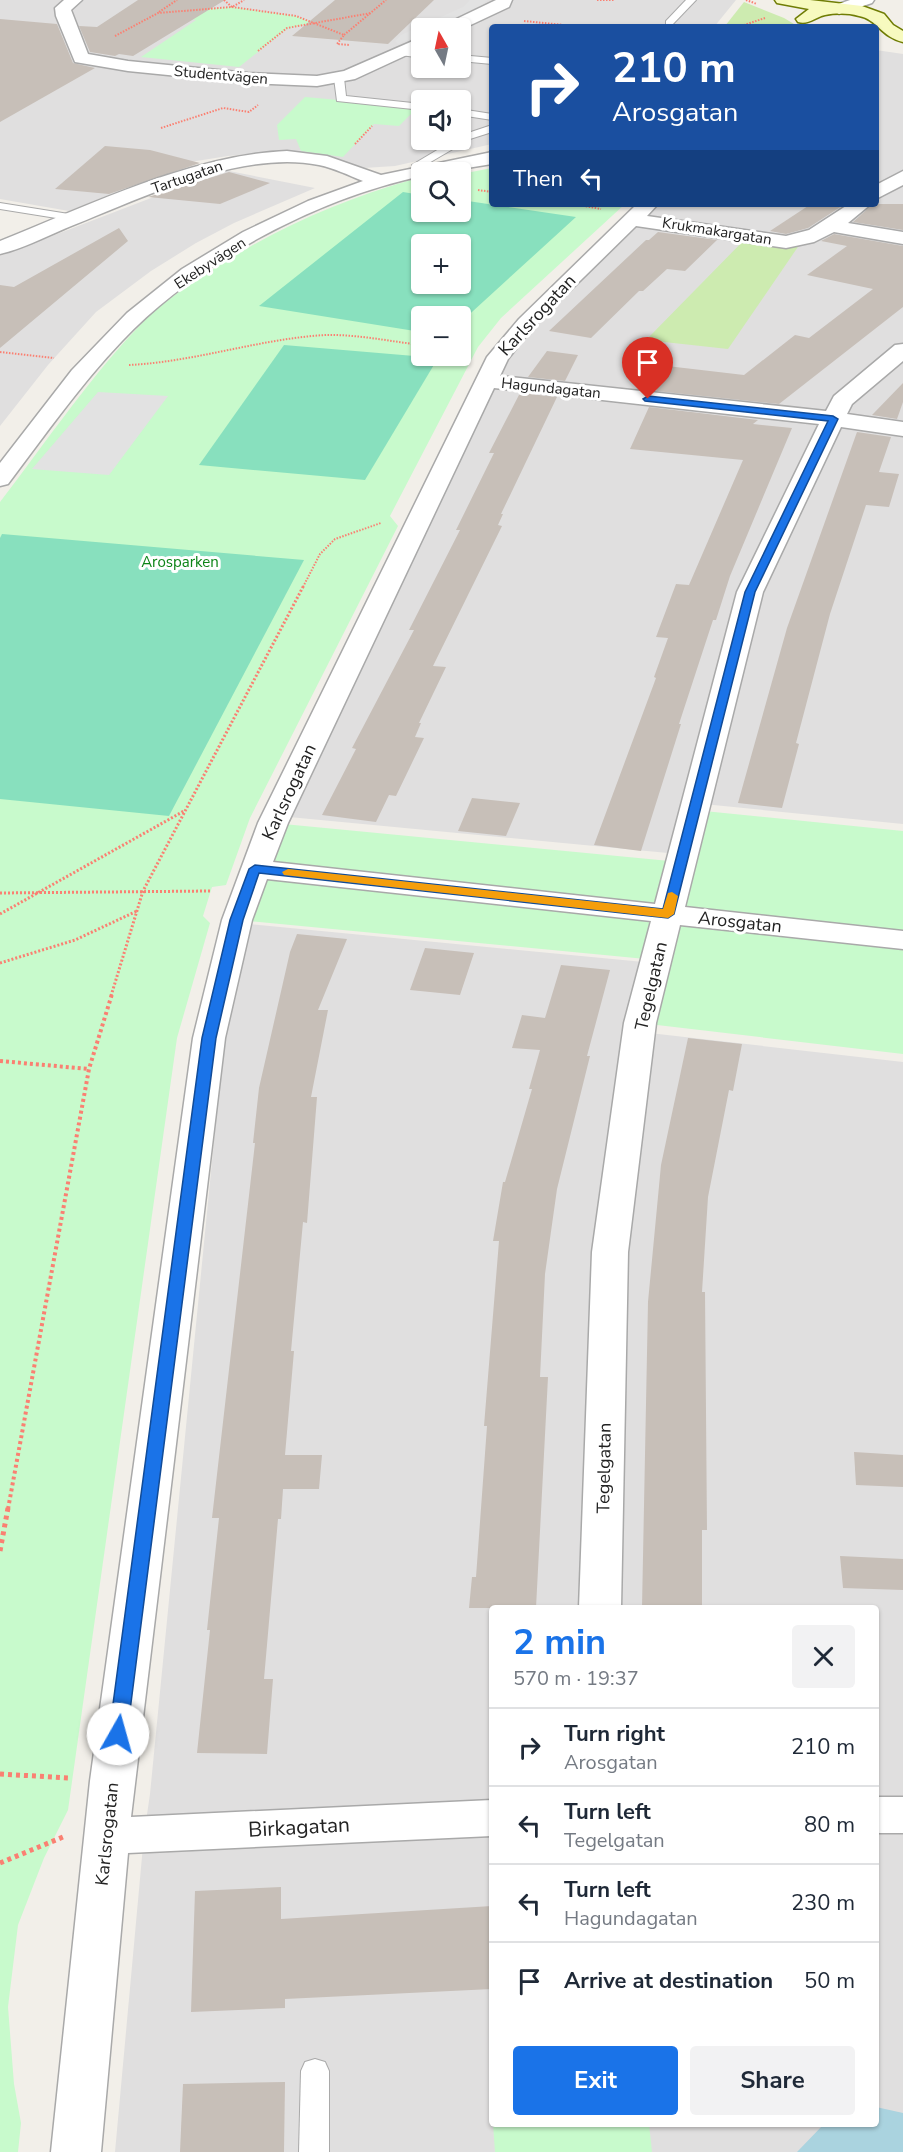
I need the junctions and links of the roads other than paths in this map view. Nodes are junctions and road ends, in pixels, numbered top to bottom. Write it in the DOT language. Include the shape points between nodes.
graph roads {
  1 [pos="74,0"];
  2 [pos="504,0"];
  3 [pos="691,0"];
  4 [pos="776,0"];
  5 [pos="783,0"];
  6 [pos="866,0"];
  7 [pos="837,9"];
  8 [pos="471,20"];
  9 [pos="877,21"];
  10 [pos="669,23"];
  11 [pos="808,24"];
  12 [pos="903,39"];
  13 [pos="411,47"];
  14 [pos="398,52"];
  15 [pos="411,54"];
  16 [pos="471,59"];
  17 [pos="489,61"];
  18 [pos="339,78"];
  19 [pos="411,106"];
  20 [pos="471,114"];
  21 [pos="489,117"];
  22 [pos="489,129"];
  23 [pos="489,159"];
  24 [pos="423,162"];
  25 [pos="903,177"];
  26 [pos="381,181"];
  27 [pos="879,191"];
  28 [pos="0,206"];
  29 [pos="857,207"];
  30 [pos="640,212"];
  31 [pos="75,218"];
  32 [pos="831,226"];
  33 [pos="903,238"];
  34 [pos="0,248"];
  35 [pos="903,350"];
  36 [pos="486,381"];
  37 [pos="833,419"];
  38 [pos="903,429"];
  39 [pos="0,479"];
  40 [pos="251,881"];
  41 [pos="668,914"];
  42 [pos="903,940"];
  43 [pos="600,1605"];
  44 [pos="879,1815"];
  45 [pos="903,1815"];
  46 [pos="489,1818"];
  47 [pos="107,1827"];
  48 [pos="315,2071"];
  49 [pos="76,2152"];
  50 [pos="314,2152"];
  1 -- 18 [label="street, Studentvägen" via="63,8 64,16 78,54 87,60 288,81"];
  2 -- 8 [label="street"];
  3 -- 10 [label="lane"];
  4 -- 11 [label="street"];
  5 -- 7 [label="street"];
  6 -- 7 [label="street"];
  7 -- 9 [label="street"];
  7 -- 11 [label="street" via="819,11"];
  9 -- 12 [label="street"];
  13 -- 14 [label="street, Studentvägen"];
  14 -- 15 [label="lane"];
  14 -- 18 [label="street, Studentvägen"];
  16 -- 17 [label="lane"];
  18 -- 19 [label="lane" via="341,99"];
  20 -- 21 [label="lane"];
  22 -- 24 [label="lane" via="466,137"];
  23 -- 26 [label="street, Ekebyvägen"];
  25 -- 27 [label="street"];
  26 -- 31 [label="street, Tartugatan" via="333,162 282,157 223,163"];
  26 -- 39 [label="street, Ekebyvägen" via="313,207 249,238 172,286 134,317 86,369"];
  28 -- 31 [label="lane"];
  29 -- 32 [label="street"];
  30 -- 32 [label="street, Krukmakargatan" via="786,242 802,241"];
  30 -- 36 [label="street, Karlsrogatan" via="526,323 498,357"];
  31 -- 34 [label="street, Tartugatan"];
  32 -- 33 [label="street"];
  35 -- 37 [label="street, Tegelgatan" via="842,401"];
  36 -- 37 [label="street, Hagundagatan"];
  36 -- 40 [label="street, Karlsrogatan" via="273,823"];
  37 -- 38 [label="street, Hagundagatan"];
  37 -- 41 [label="street, Tegelgatan" via="750,592"];
  40 -- 41 [label="street, Arosgatan"];
  40 -- 47 [label="street, Karlsrogatan" via="237,920 209,1038"];
  41 -- 42 [label="street, Arosgatan"];
  41 -- 43 [label="street, Tegelgatan" via="640,1023 610,1252"];
  44 -- 45 [label="street"];
  46 -- 47 [label="street, Birkagatan"];
  47 -- 49 [label="street, Karlsrogatan"];
  48 -- 50 [label="lane"];
}
